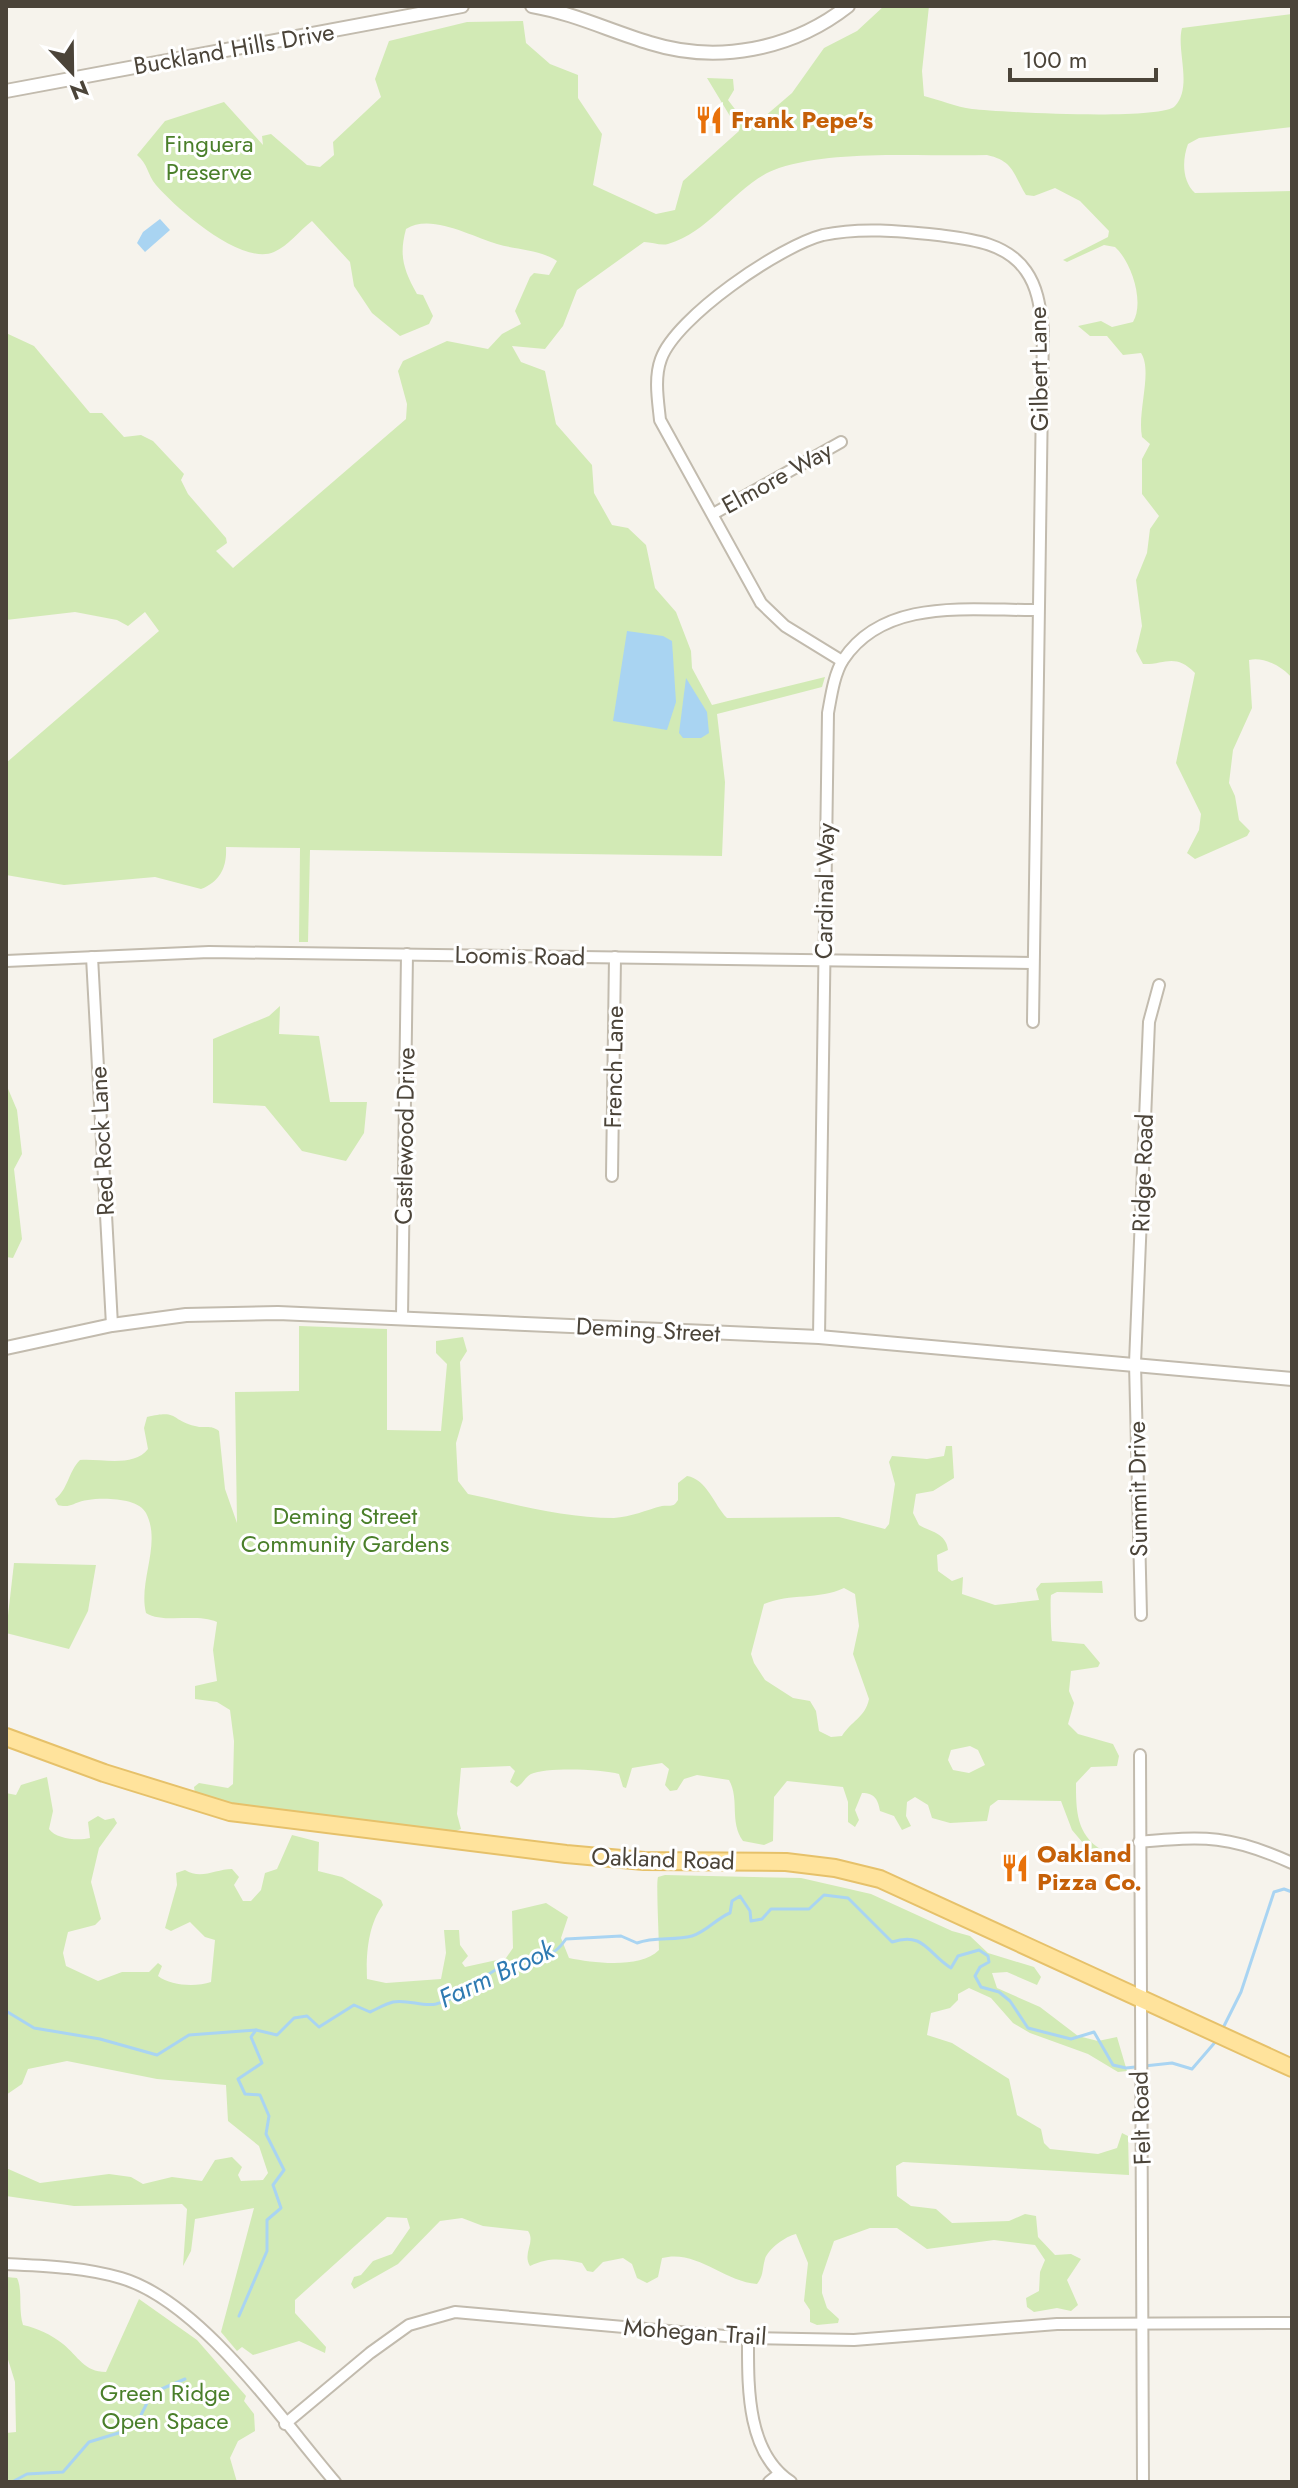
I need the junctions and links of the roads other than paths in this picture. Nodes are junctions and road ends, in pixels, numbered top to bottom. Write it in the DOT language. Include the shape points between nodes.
graph roads {
  1 [pos="462,6"];
  2 [pos="532,6"];
  3 [pos="848,6"];
  4 [pos="6,91"];
  5 [pos="841,442"];
  6 [pos="713,514"];
  7 [pos="1038,610"];
  8 [pos="842,661"];
  9 [pos="407,954"];
  10 [pos="92,957"];
  11 [pos="615,957"];
  12 [pos="6,961"];
  13 [pos="823,962"];
  14 [pos="1033,963"];
  15 [pos="1159,985"];
  16 [pos="1033,1022"];
  17 [pos="612,1176"];
  18 [pos="402,1317"];
  19 [pos="112,1325"];
  20 [pos="819,1337"];
  21 [pos="6,1348"];
  22 [pos="1135,1363"];
  23 [pos="1292,1379"];
  24 [pos="1141,1615"];
  25 [pos="6,1737"];
  26 [pos="1140,1755"];
  27 [pos="1139,1842"];
  28 [pos="1292,1863"];
  29 [pos="1141,1998"];
  30 [pos="1292,2068"];
  31 [pos="6,2264"];
  32 [pos="1141,2322"];
  33 [pos="1292,2323"];
  34 [pos="748,2338"];
  35 [pos="285,2424"];
  36 [pos="779,2474"];
  37 [pos="335,2482"];
  38 [pos="769,2482"];
  39 [pos="791,2482"];
  40 [pos="1143,2482"];
  1 -- 4 [label="street, Buckland Hills Drive"];
  2 -- 3 [label="street" via="659,46 704,53 783,42"];
  5 -- 6 [label="street, Elmore Way"];
  6 -- 7 [label="street, Gilbert Lane" via="660,420 661,358 681,331 762,262 820,236 900,231 977,239 1001,249 1025,269 1038,296 1043,329"];
  6 -- 8 [label="street, Gilbert Lane" via="761,603 785,626"];
  7 -- 8 [label="street" via="920,612 878,628"];
  7 -- 14 [label="street, Gilbert Lane"];
  8 -- 13 [label="street, Cardinal Way" via="828,713"];
  9 -- 10 [label="street, Loomis Road"];
  9 -- 11 [label="street, Loomis Road"];
  9 -- 18 [label="street, Castlewood Drive"];
  10 -- 12 [label="street, Loomis Road"];
  10 -- 19 [label="street, Red Rock Lane"];
  11 -- 13 [label="street, Loomis Road"];
  11 -- 17 [label="street, French Lane"];
  13 -- 14 [label="street, Loomis Road"];
  13 -- 20 [label="street, Cardinal Way"];
  14 -- 16 [label="street, Gilbert Lane"];
  15 -- 22 [label="street, Ridge Road" via="1149,1022"];
  18 -- 19 [label="street, Deming Street" via="239,1312"];
  18 -- 20 [label="street, Deming Street"];
  19 -- 21 [label="street, Deming Street"];
  20 -- 22 [label="street, Deming Street"];
  22 -- 23 [label="street, Deming Street"];
  22 -- 24 [label="street, Summit Drive"];
  25 -- 29 [label="main road, Oakland Road" via="162,1792 245,1814 566,1854 835,1868 920,1895"];
  26 -- 27 [label="street, Felt Road"];
  27 -- 28 [label="street" via="1226,1839"];
  27 -- 29 [label="street, Felt Road"];
  29 -- 30 [label="main road, Oakland Road"];
  29 -- 32 [label="street, Felt Road"];
  31 -- 35 [label="street" via="73,2267 124,2278 177,2306 210,2336"];
  32 -- 33 [label="street, Mohegan Trail"];
  32 -- 34 [label="street, Mohegan Trail" via="869,2339"];
  32 -- 40 [label="street, Felt Road"];
  34 -- 35 [label="street, Mohegan Trail" via="455,2312 409,2325"];
  34 -- 36 [label="street" via="748,2400"];
  35 -- 37 [label="street"];
  36 -- 38 [label="street"];
  36 -- 39 [label="street"];
}
